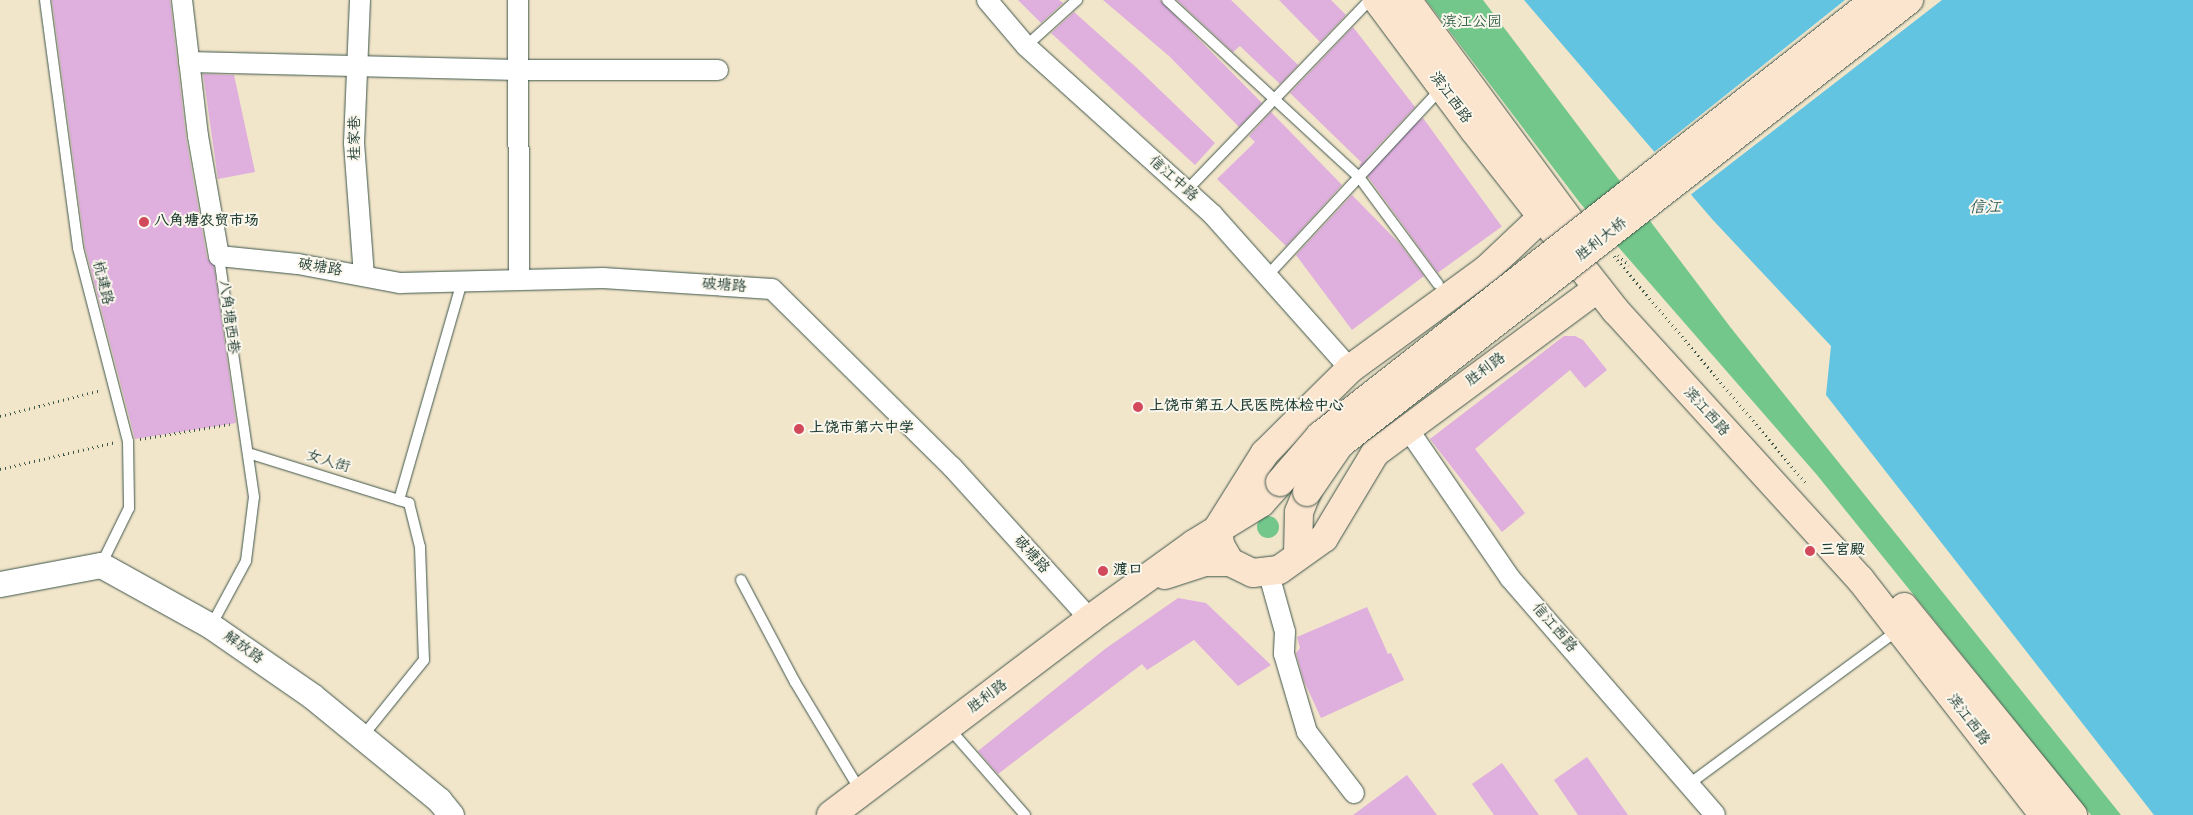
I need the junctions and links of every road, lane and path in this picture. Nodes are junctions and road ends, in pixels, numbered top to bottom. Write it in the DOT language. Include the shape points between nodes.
graph roads {
  1 [pos="44,0"];
  2 [pos="182,0"];
  3 [pos="360,0"];
  4 [pos="518,0"];
  5 [pos="987,0"];
  6 [pos="1077,0"];
  7 [pos="1168,0"];
  8 [pos="1370,0"];
  9 [pos="1377,0"];
  10 [pos="1407,0"];
  11 [pos="1875,0"];
  12 [pos="1909,0"];
  13 [pos="1026,46"];
  14 [pos="189,62"];
  15 [pos="357,66"];
  16 [pos="518,70"];
  17 [pos="718,70"];
  18 [pos="1442,87"];
  19 [pos="1274,99"];
  20 [pos="1359,177"];
  21 [pos="1186,191"];
  22 [pos="1542,217"];
  23 [pos="1613,255"];
  24 [pos="219,256"];
  25 [pos="364,276"];
  26 [pos="1267,276"];
  27 [pos="1478,279"];
  28 [pos="519,280"];
  29 [pos="462,282"];
  30 [pos="1438,284"];
  31 [pos="1598,288"];
  32 [pos="1533,330"];
  33 [pos="1350,369"];
  34 [pos="114,387"];
  35 [pos="0,416"];
  36 [pos="243,422"];
  37 [pos="1408,429"];
  38 [pos="128,440"];
  39 [pos="248,453"];
  40 [pos="0,469"];
  41 [pos="1812,492"];
  42 [pos="399,500"];
  43 [pos="1218,528"];
  44 [pos="1298,555"];
  45 [pos="1230,562"];
  46 [pos="102,565"];
  47 [pos="1268,571"];
  48 [pos="741,580"];
  49 [pos="1147,580"];
  50 [pos="0,584"];
  51 [pos="1090,619"];
  52 [pos="211,626"];
  53 [pos="1898,629"];
  54 [pos="948,727"];
  55 [pos="362,737"];
  56 [pos="1689,784"];
  57 [pos="862,793"];
  58 [pos="1354,793"];
  59 [pos="451,815"];
  60 [pos="831,815"];
  61 [pos="1025,815"];
  62 [pos="1715,815"];
  63 [pos="2044,815"];
  64 [pos="2073,815"];
  1 -- 34 [label="lane, 杭建路" via="78,248"];
  2 -- 14 [label="street, 八角塘西巷"];
  3 -- 15 [label="street, 桂家巷"];
  4 -- 16 [label="street"];
  5 -- 13 [label="street, 信江中路"];
  6 -- 13 [label="lane"];
  7 -- 19 [label="lane"];
  8 -- 19 [label="lane"];
  9 -- 18 [label="main road, 滨江西路"];
  10 -- 64 [label="main road, 滨江西路" via="1647,322 1852,544"];
  11 -- 43 [label="main road, 胜利大桥, bridge" via="1320,436 1261,503"];
  12 -- 44 [label="main road, 胜利大桥, bridge" via="1340,444 1307,492 1299,512"];
  13 -- 21 [label="street, 信江中路"];
  14 -- 15 [label="street"];
  14 -- 24 [label="street, 八角塘西巷"];
  15 -- 16 [label="street"];
  15 -- 25 [label="street, 桂家巷" via="354,143"];
  16 -- 17 [label="street"];
  16 -- 28 [label="street"];
  18 -- 20 [label="lane"];
  18 -- 22 [label="main road, 滨江西路"];
  19 -- 20 [label="lane"];
  19 -- 21 [label="lane"];
  20 -- 26 [label="lane"];
  20 -- 30 [label="lane"];
  21 -- 26 [label="street, 信江中路" via="1213,215"];
  22 -- 27 [label="main road"];
  22 -- 31 [label="main road, 滨江西路"];
  23 -- 41 [label="path"];
  24 -- 25 [label="street, 破塘路" via="298,264"];
  24 -- 36 [label="lane, 八角塘西巷"];
  25 -- 29 [label="street, 破塘路" via="400,283"];
  26 -- 33 [label="street, 信江中路"];
  27 -- 32 [label="main road" via="1509,268 1524,273 1547,303"];
  27 -- 33 [label="main road" via="1401,340"];
  28 -- 29 [label="street, 破塘路"];
  28 -- 51 [label="street, 破塘路" via="603,278 772,289 952,467"];
  29 -- 42 [label="lane"];
  31 -- 32 [label="main road, 胜利路"];
  31 -- 53 [label="main road, 滨江西路" via="1721,429 1860,579"];
  32 -- 37 [label="main road, 胜利路" via="1452,389"];
  33 -- 43 [label="main road" via="1265,453"];
  34 -- 35 [label="path"];
  34 -- 38 [label="lane, 杭建路"];
  36 -- 38 [label="path"];
  36 -- 39 [label="lane, 八角塘西巷"];
  37 -- 44 [label="main road, 胜利路" via="1375,453 1324,538"];
  37 -- 56 [label="street, 信江西路" via="1510,578"];
  38 -- 40 [label="path"];
  38 -- 46 [label="lane, 杭建路" via="129,508"];
  39 -- 42 [label="lane, 女人街"];
  39 -- 52 [label="lane, 八角塘西巷" via="254,497 246,561"];
  42 -- 55 [label="lane" via="409,503 420,547 424,660"];
  43 -- 45 [label="main road" via="1220,545"];
  43 -- 49 [label="main road, 胜利路"];
  44 -- 47 [label="main road" via="1279,570"];
  45 -- 47 [label="main road" via="1253,573"];
  45 -- 49 [label="main road" via="1205,562"];
  46 -- 50 [label="street"];
  46 -- 52 [label="street, 解放路"];
  47 -- 58 [label="street" via="1285,632 1284,654 1307,732"];
  48 -- 57 [label="lane" via="795,682"];
  49 -- 51 [label="main road, 胜利路"];
  51 -- 54 [label="main road, 胜利路"];
  52 -- 55 [label="street, 解放路" via="312,696"];
  53 -- 56 [label="lane"];
  53 -- 63 [label="main road, 滨江西路"];
  54 -- 57 [label="main road, 胜利路"];
  54 -- 61 [label="lane"];
  55 -- 59 [label="street, 解放路" via="440,800"];
  56 -- 62 [label="street, 信江西路"];
  57 -- 60 [label="main road, 胜利路"];
}
